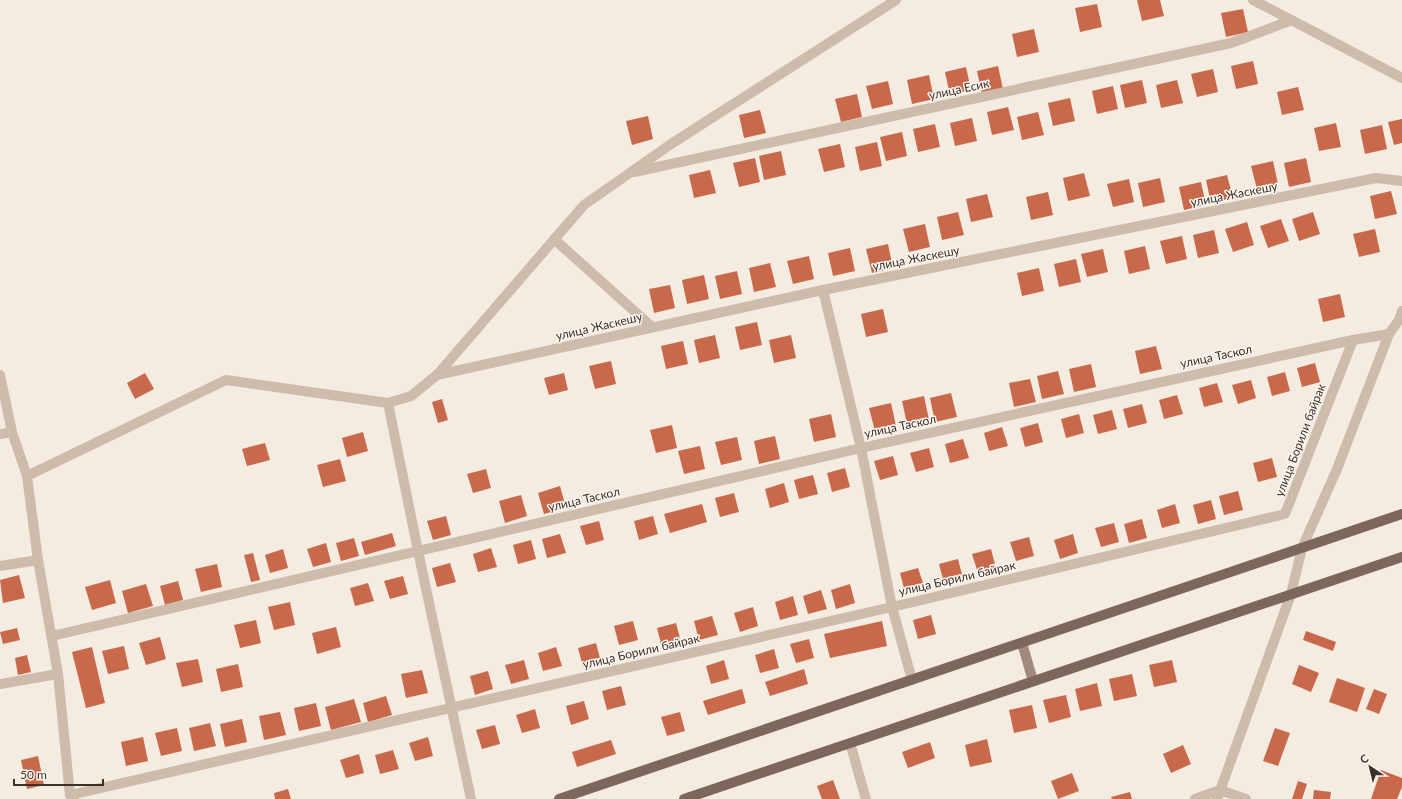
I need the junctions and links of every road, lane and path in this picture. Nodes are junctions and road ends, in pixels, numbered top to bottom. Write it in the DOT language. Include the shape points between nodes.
graph roads {
  1 [pos="896,0"];
  2 [pos="1253,0"];
  3 [pos="1292,20"];
  4 [pos="1402,78"];
  5 [pos="629,173"];
  6 [pos="1402,181"];
  7 [pos="554,239"];
  8 [pos="822,290"];
  9 [pos="1401,316"];
  10 [pos="652,327"];
  11 [pos="1389,334"];
  12 [pos="1353,340"];
  13 [pos="437,375"];
  14 [pos="0,376"];
  15 [pos="388,402"];
  16 [pos="12,432"];
  17 [pos="0,434"];
  18 [pos="861,448"];
  19 [pos="27,476"];
  20 [pos="1402,514"];
  21 [pos="1302,548"];
  22 [pos="418,551"];
  23 [pos="1402,557"];
  24 [pos="38,560"];
  25 [pos="0,566"];
  26 [pos="1291,594"];
  27 [pos="892,607"];
  28 [pos="52,636"];
  29 [pos="1022,643"];
  30 [pos="58,674"];
  31 [pos="912,680"];
  32 [pos="1033,681"];
  33 [pos="0,684"];
  34 [pos="451,707"];
  35 [pos="850,743"];
  36 [pos="1219,795"];
  37 [pos="72,797"];
  38 [pos="472,799"];
  39 [pos="559,799"];
  40 [pos="684,799"];
  41 [pos="866,799"];
  42 [pos="1195,799"];
  43 [pos="1246,799"];
  1 -- 5 [label="street"];
  2 -- 3 [label="street"];
  3 -- 4 [label="street"];
  3 -- 5 [label="street, улица Есик" via="1231,43"];
  5 -- 7 [label="street" via="584,205"];
  6 -- 8 [label="street, улица Жаскешу" via="1376,178"];
  7 -- 10 [label="street"];
  7 -- 13 [label="street"];
  8 -- 10 [label="street, улица Жаскешу"];
  8 -- 18 [label="street"];
  9 -- 11 [label="street"];
  10 -- 13 [label="street, улица Жаскешу"];
  11 -- 12 [label="street, улица Таскол"];
  11 -- 21 [label="street" via="1337,469"];
  12 -- 18 [label="street, улица Таскол"];
  12 -- 27 [label="street, улица Борили байрак" via="1285,514"];
  13 -- 15 [label="street" via="411,396"];
  14 -- 16 [label="street"];
  15 -- 19 [label="street" via="226,380"];
  15 -- 22 [label="street"];
  16 -- 17 [label="street"];
  16 -- 19 [label="street"];
  18 -- 22 [label="street, улица Таскол"];
  18 -- 27 [label="street"];
  19 -- 24 [label="street"];
  20 -- 21 [label="main road"];
  21 -- 26 [label="street"];
  21 -- 29 [label="main road"];
  22 -- 28 [label="street, улица Таскол"];
  22 -- 34 [label="street"];
  23 -- 26 [label="main road"];
  24 -- 25 [label="street"];
  24 -- 28 [label="street"];
  26 -- 32 [label="main road"];
  26 -- 36 [label="street"];
  27 -- 31 [label="street"];
  27 -- 34 [label="street, улица Борили байрак"];
  28 -- 30 [label="street"];
  29 -- 31 [label="main road"];
  29 -- 32 [label="main road"];
  30 -- 33 [label="street"];
  30 -- 37 [label="street"];
  31 -- 39 [label="main road"];
  32 -- 35 [label="main road"];
  34 -- 37 [label="street, улица Борили байрак"];
  34 -- 38 [label="street"];
  35 -- 40 [label="main road"];
  35 -- 41 [label="street"];
  36 -- 42 [label="street"];
  36 -- 43 [label="street"];
}
